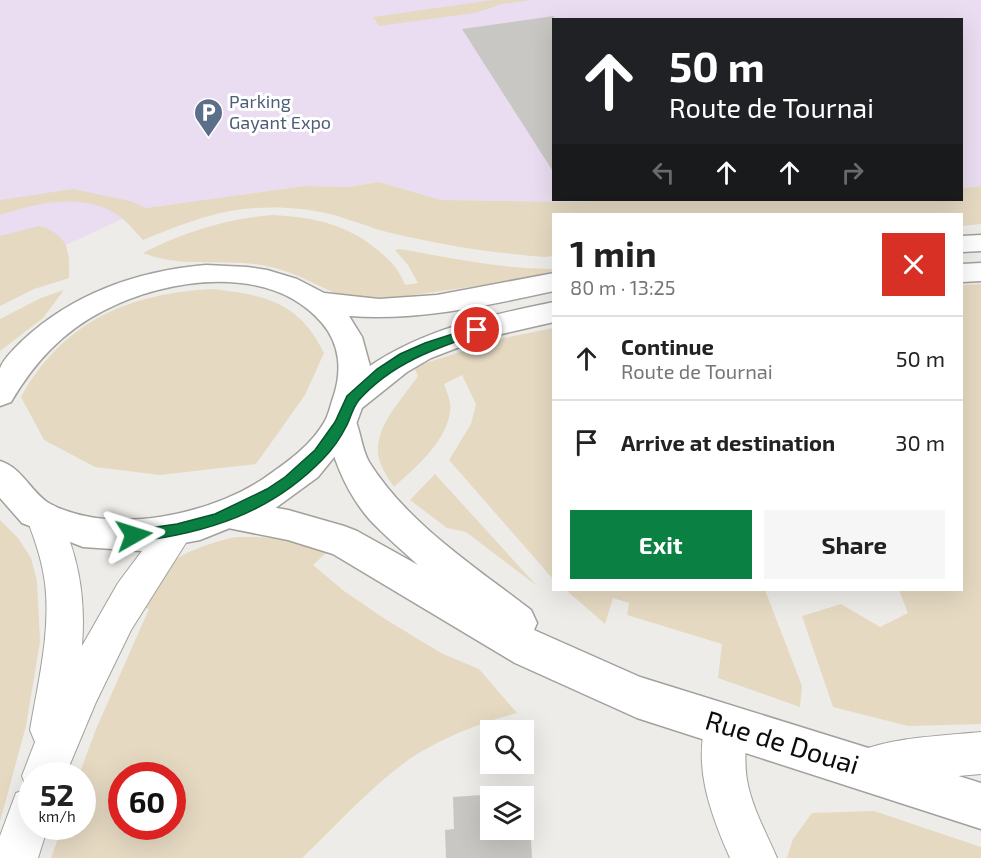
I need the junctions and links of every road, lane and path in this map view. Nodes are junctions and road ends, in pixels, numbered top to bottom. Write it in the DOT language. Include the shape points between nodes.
graph roads {
  1 [pos="981,243"];
  2 [pos="963,244"];
  3 [pos="981,272"];
  4 [pos="963,273"];
  5 [pos="552,282"];
  6 [pos="317,302"];
  7 [pos="552,312"];
  8 [pos="5,379"];
  9 [pos="346,412"];
  10 [pos="0,475"];
  11 [pos="231,515"];
  12 [pos="43,516"];
  13 [pos="177,530"];
  14 [pos="586,675"];
  15 [pos="724,726"];
  16 [pos="981,753"];
  17 [pos="45,762"];
  18 [pos="48,762"];
  19 [pos="865,769"];
  20 [pos="981,806"];
  21 [pos="21,840"];
  22 [pos="15,858"];
  23 [pos="754,858"];
  1 -- 2 [label="main road"];
  3 -- 4 [label="main road"];
  5 -- 6 [label="main road" via="409,309 360,309"];
  6 -- 8 [label="main road" via="280,283 250,276 209,274 165,279 111,296 78,313 49,333"];
  6 -- 9 [label="main road" via="342,327 352,349 355,373"];
  7 -- 9 [label="main road" via="429,346 388,368"];
  9 -- 11 [label="main road" via="320,454 298,475"];
  9 -- 14 [label="main road, Rue de Douai" via="355,470 382,508 469,585"];
  10 -- 12 [label="main road" via="21,501"];
  11 -- 13 [label="main road"];
  11 -- 14 [label="main road, Rue de Douai" via="288,525 344,542 529,649"];
  12 -- 13 [label="main road" via="94,533 134,535"];
  12 -- 17 [label="street" via="60,563 64,608"];
  13 -- 18 [label="street" via="112,627"];
  14 -- 15 [label="main road, Rue de Douai"];
  15 -- 19 [label="main road, Rue de Douai"];
  15 -- 23 [label="street" via="725,787 737,825"];
  16 -- 19 [label="street"];
  19 -- 20 [label="main road, Rue de Douai"];
  21 -- 22 [label="street"];
}
